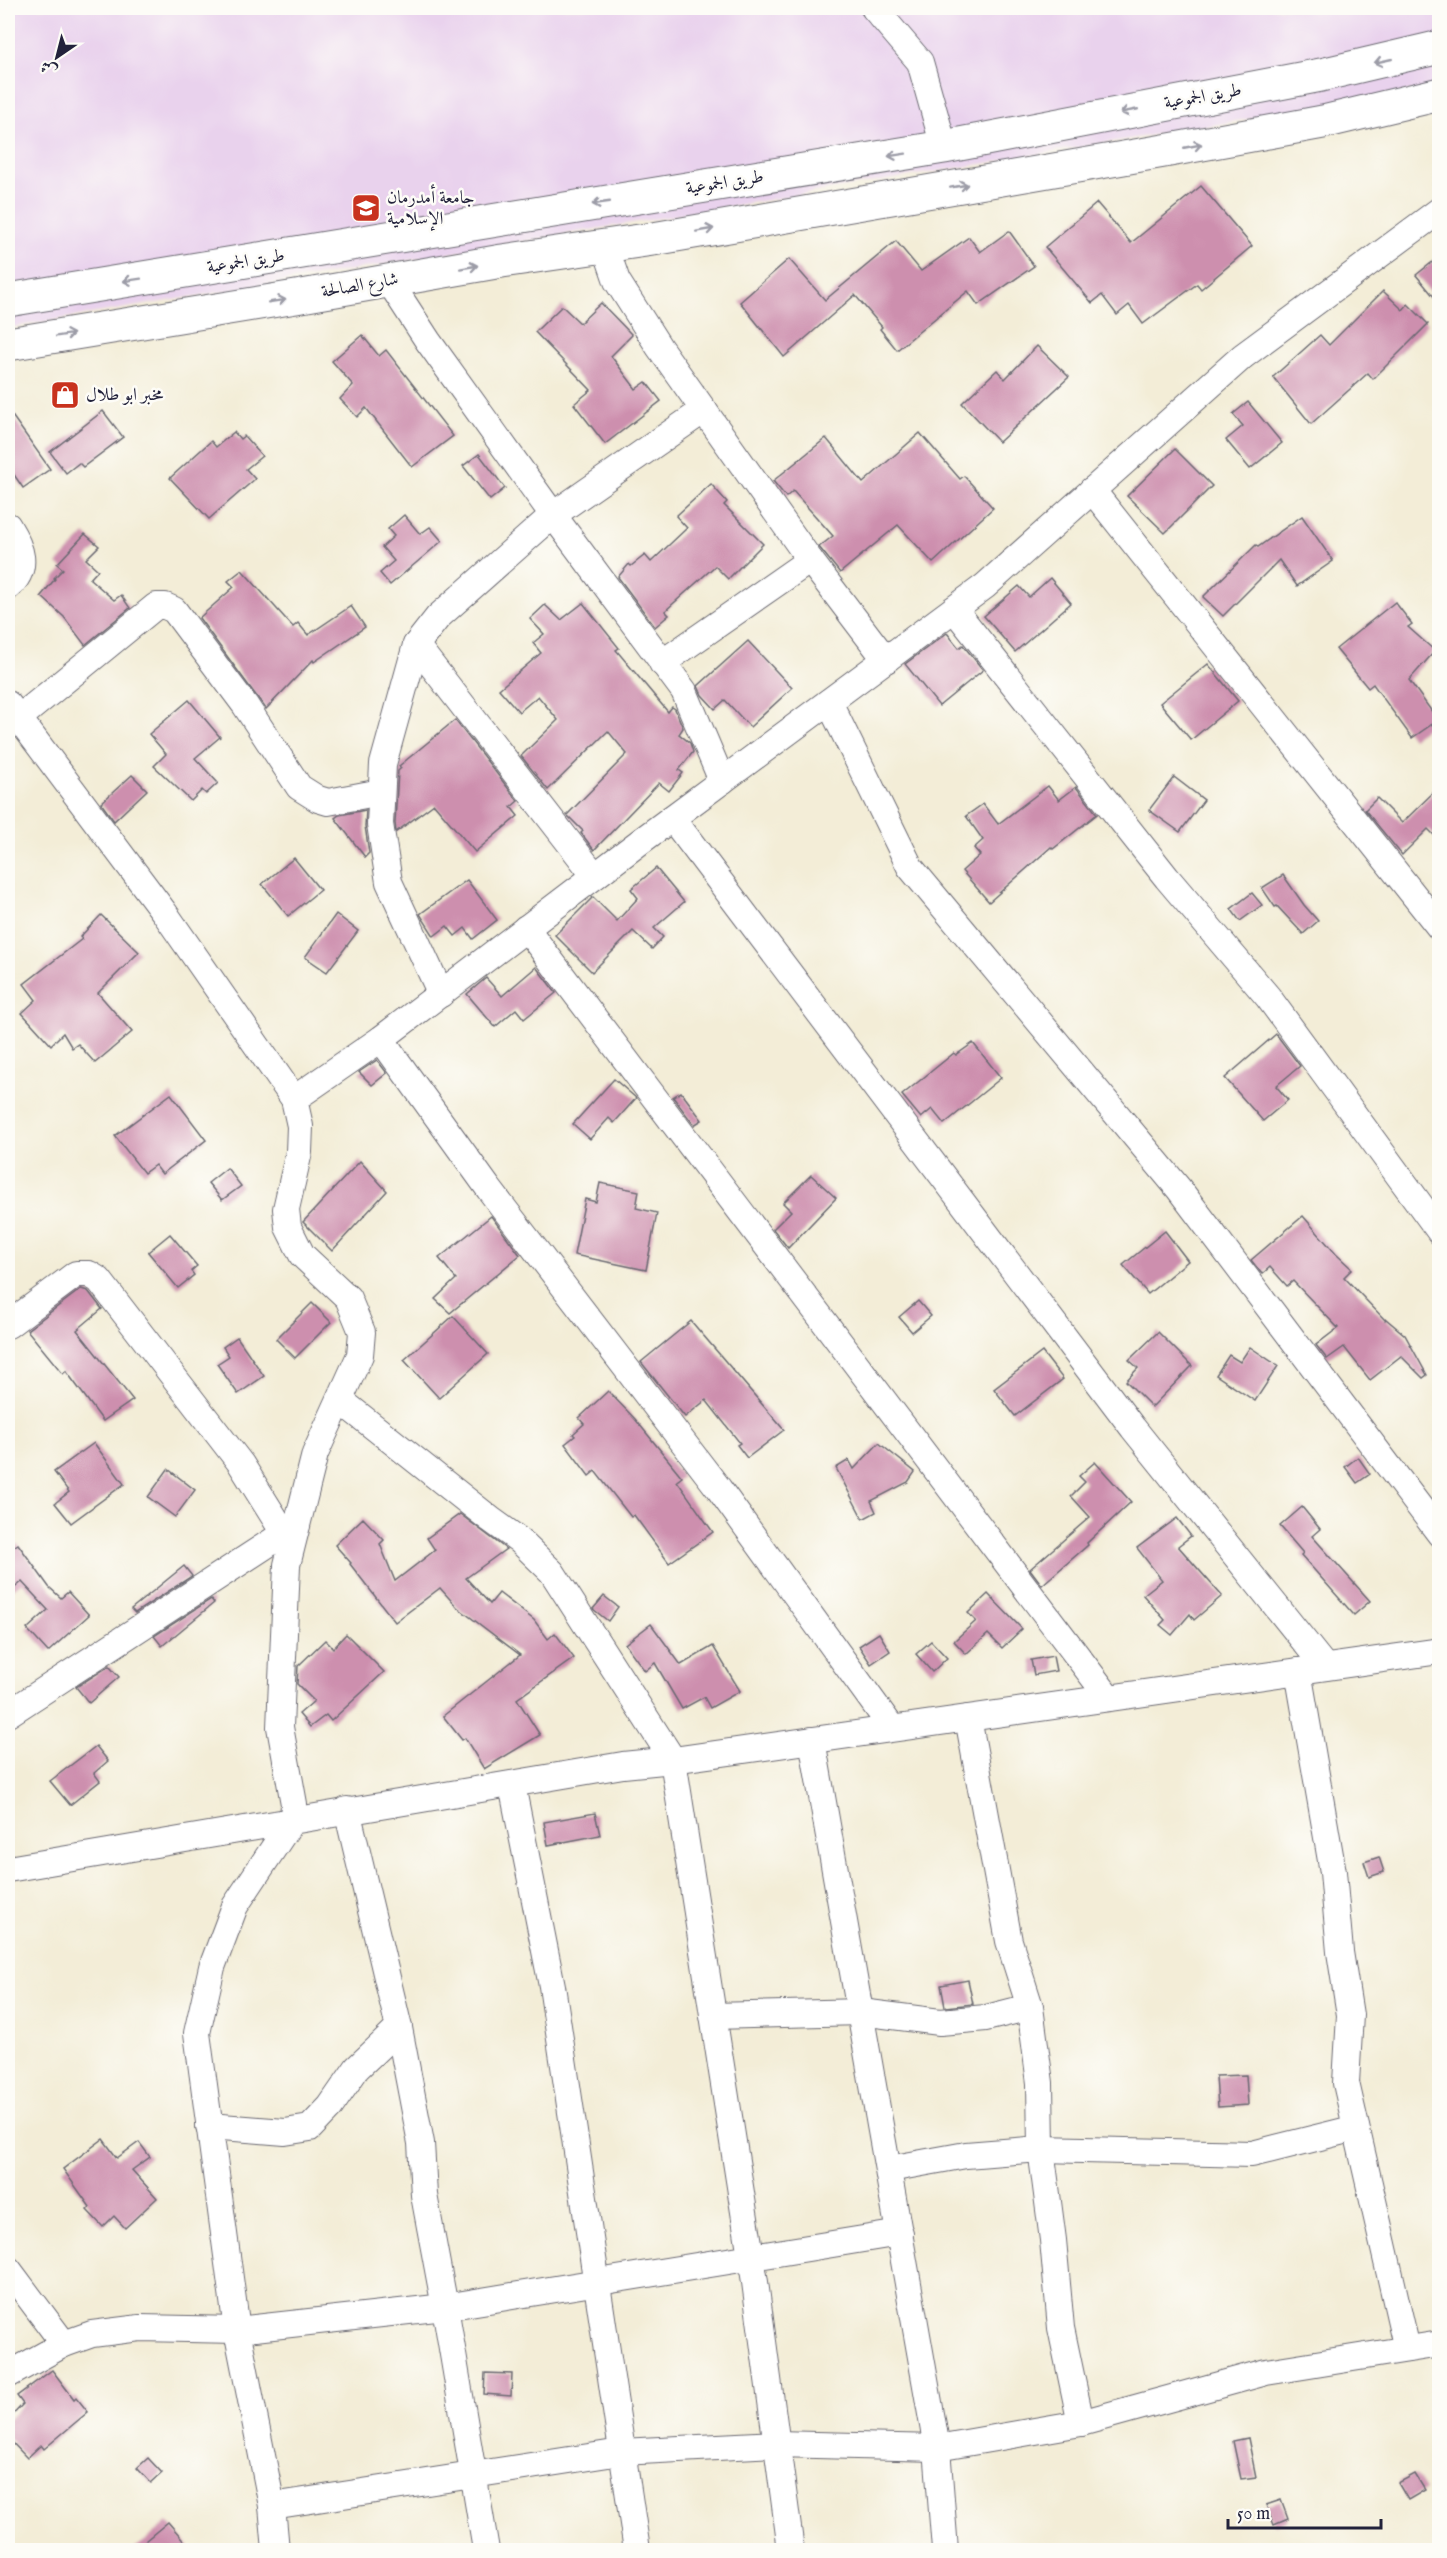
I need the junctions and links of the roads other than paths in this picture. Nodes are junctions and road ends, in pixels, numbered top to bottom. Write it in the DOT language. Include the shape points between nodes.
graph roads {
  1 [pos="874,8"];
  2 [pos="1440,47"];
  3 [pos="1440,94"];
  4 [pos="944,147"];
  5 [pos="646,196"];
  6 [pos="1440,210"];
  7 [pos="653,239"];
  8 [pos="605,246"];
  9 [pos="389,281"];
  10 [pos="8,300"];
  11 [pos="8,345"];
  12 [pos="704,410"];
  13 [pos="1092,490"];
  14 [pos="553,515"];
  15 [pos="8,526"];
  16 [pos="810,560"];
  17 [pos="8,587"];
  18 [pos="954,609"];
  19 [pos="416,645"];
  20 [pos="886,660"];
  21 [pos="663,663"];
  22 [pos="829,702"];
  23 [pos="13,711"];
  24 [pos="722,781"];
  25 [pos="381,792"];
  26 [pos="672,818"];
  27 [pos="595,876"];
  28 [pos="526,928"];
  29 [pos="1440,928"];
  30 [pos="441,994"];
  31 [pos="381,1039"];
  32 [pos="294,1099"];
  33 [pos="1440,1232"];
  34 [pos="8,1325"];
  35 [pos="340,1400"];
  36 [pos="291,1529"];
  37 [pos="1440,1534"];
  38 [pos="1440,1651"];
  39 [pos="1325,1667"];
  40 [pos="1298,1671"];
  41 [pos="1109,1698"];
  42 [pos="8,1714"];
  43 [pos="968,1718"];
  44 [pos="892,1728"];
  45 [pos="812,1740"];
  46 [pos="673,1760"];
  47 [pos="512,1785"];
  48 [pos="347,1810"];
  49 [pos="293,1819"];
  50 [pos="8,1869"];
  51 [pos="1030,2007"];
  52 [pos="861,2012"];
  53 [pos="713,2016"];
  54 [pos="399,2028"];
  55 [pos="210,2126"];
  56 [pos="1356,2128"];
  57 [pos="1041,2149"];
  58 [pos="889,2169"];
  59 [pos="900,2233"];
  60 [pos="751,2256"];
  61 [pos="8,2269"];
  62 [pos="598,2282"];
  63 [pos="445,2307"];
  64 [pos="237,2330"];
  65 [pos="64,2344"];
  66 [pos="1440,2344"];
  67 [pos="1407,2349"];
  68 [pos="8,2375"];
  69 [pos="1081,2423"];
  70 [pos="776,2444"];
  71 [pos="937,2448"];
  72 [pos="621,2452"];
  73 [pos="474,2475"];
  74 [pos="272,2506"];
  75 [pos="276,2550"];
  76 [pos="486,2550"];
  77 [pos="637,2550"];
  78 [pos="791,2550"];
  79 [pos="945,2550"];
  1 -- 4 [label="street" via="920,62"];
  2 -- 4 [label="main road, طريق الجموعية, one-way" via="1321,75"];
  7 -- 3 [label="main road, one-way" via="1164,152 1323,122"];
  4 -- 5 [label="main road, طريق الجموعية, one-way"];
  5 -- 7 [label="main road"];
  5 -- 10 [label="main road, طريق الجموعية, one-way"];
  6 -- 13 [label="street" via="1243,356"];
  7 -- 8 [label="main road"];
  9 -- 8 [label="main road, شارع الصالحة, one-way"];
  8 -- 12 [label="street" via="617,281"];
  11 -- 9 [label="main road, شارع الصالحة, one-way"];
  9 -- 14 [label="street"];
  12 -- 14 [label="street"];
  12 -- 16 [label="street"];
  13 -- 18 [label="street"];
  13 -- 29 [label="street"];
  14 -- 19 [label="street" via="438,617"];
  14 -- 21 [label="street"];
  15 -- 17 [label="street" via="23,561"];
  16 -- 20 [label="street"];
  16 -- 21 [label="street"];
  18 -- 20 [label="street"];
  18 -- 33 [label="street" via="1167,878 1268,997"];
  19 -- 25 [label="street" via="383,764"];
  19 -- 27 [label="street"];
  20 -- 22 [label="street"];
  21 -- 24 [label="street" via="684,691"];
  22 -- 24 [label="street"];
  22 -- 37 [label="street" via="910,867 1179,1190"];
  23 -- 25 [label="street" via="156,606 165,606 174,610 231,686 299,787 328,801"];
  23 -- 32 [label="street" via="164,912"];
  24 -- 26 [label="street"];
  25 -- 30 [label="street" via="380,824 388,882"];
  26 -- 27 [label="street"];
  26 -- 39 [label="street" via="1133,1428"];
  27 -- 28 [label="street"];
  28 -- 30 [label="street"];
  28 -- 41 [label="street"];
  30 -- 31 [label="street"];
  31 -- 32 [label="street"];
  31 -- 44 [label="street" via="489,1189 719,1489"];
  32 -- 35 [label="street" via="300,1126 299,1152 286,1209 288,1227 302,1255 348,1298 363,1332 360,1354"];
  34 -- 36 [label="street" via="76,1274 88,1274 99,1280"];
  35 -- 36 [label="street" via="315,1454"];
  35 -- 46 [label="street" via="519,1540 552,1572"];
  36 -- 42 [label="street"];
  36 -- 49 [label="street" via="280,1727 294,1804"];
  38 -- 39 [label="street"];
  39 -- 40 [label="street"];
  40 -- 41 [label="street"];
  40 -- 56 [label="street" via="1333,1872 1350,2015 1346,2083"];
  41 -- 43 [label="street"];
  43 -- 44 [label="street"];
  43 -- 51 [label="street" via="1009,1941"];
  44 -- 45 [label="street"];
  45 -- 46 [label="street"];
  45 -- 52 [label="street"];
  46 -- 47 [label="street"];
  46 -- 53 [label="street"];
  47 -- 48 [label="street"];
  47 -- 62 [label="street" via="552,1986"];
  48 -- 49 [label="street"];
  48 -- 54 [label="street"];
  49 -- 50 [label="street"];
  49 -- 55 [label="street" via="235,1906 212,1967 197,2033"];
  51 -- 52 [label="street" via="986,2018 940,2022"];
  51 -- 57 [label="street" via="1040,2083"];
  52 -- 53 [label="street"];
  52 -- 58 [label="street"];
  53 -- 60 [label="street"];
  54 -- 55 [label="street" via="357,2068 310,2128 285,2132"];
  54 -- 63 [label="street" via="422,2143 424,2195"];
  55 -- 64 [label="street"];
  56 -- 57 [label="street" via="1252,2154"];
  56 -- 67 [label="street"];
  57 -- 58 [label="street"];
  57 -- 69 [label="street" via="1061,2328"];
  58 -- 59 [label="street"];
  59 -- 60 [label="street"];
  59 -- 71 [label="street"];
  60 -- 62 [label="street"];
  60 -- 70 [label="street"];
  61 -- 65 [label="street"];
  62 -- 63 [label="street"];
  62 -- 72 [label="street"];
  63 -- 64 [label="street"];
  63 -- 73 [label="street"];
  64 -- 65 [label="street" via="140,2328 92,2334"];
  64 -- 74 [label="street"];
  65 -- 68 [label="street"];
  66 -- 67 [label="street"];
  67 -- 69 [label="street" via="1266,2372"];
  69 -- 71 [label="street"];
  70 -- 71 [label="street"];
  70 -- 72 [label="street"];
  70 -- 78 [label="street"];
  71 -- 79 [label="street"];
  72 -- 73 [label="street"];
  72 -- 77 [label="street"];
  73 -- 74 [label="street"];
  73 -- 76 [label="street"];
  74 -- 75 [label="street"];
}
